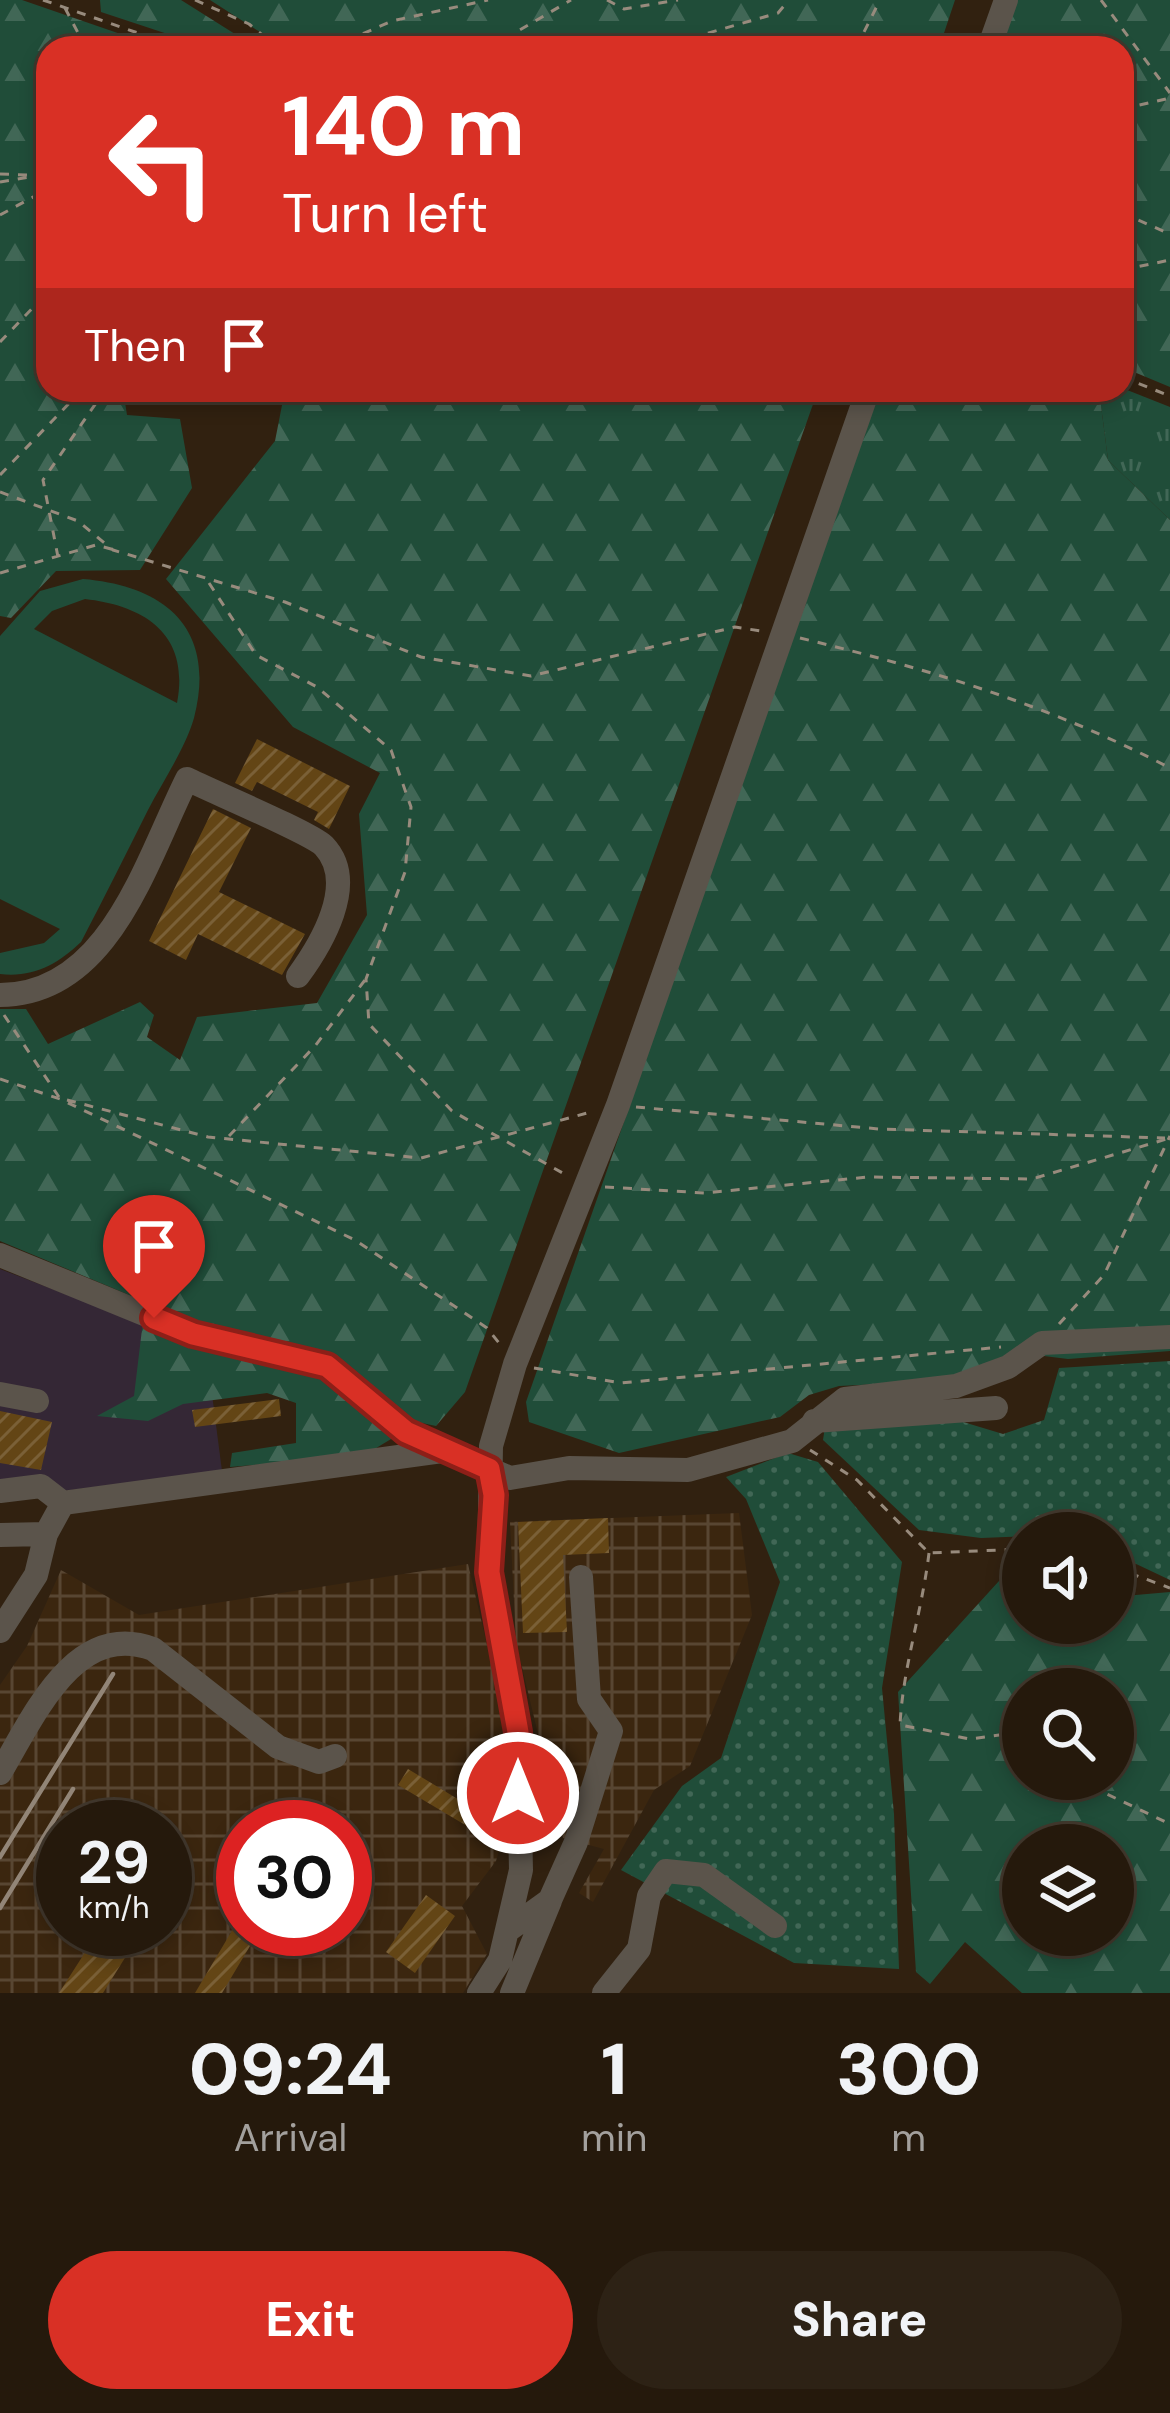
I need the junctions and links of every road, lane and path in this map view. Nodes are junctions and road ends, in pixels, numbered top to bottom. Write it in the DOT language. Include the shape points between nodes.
graph roads {
  1 [pos="43,0"];
  2 [pos="195,0"];
  3 [pos="488,0"];
  4 [pos="571,0"];
  5 [pos="607,0"];
  6 [pos="678,0"];
  7 [pos="789,0"];
  8 [pos="880,0"];
  9 [pos="1006,0"];
  10 [pos="1101,0"];
  11 [pos="64,7"];
  12 [pos="80,36"];
  13 [pos="147,36"];
  14 [pos="264,36"];
  15 [pos="358,36"];
  16 [pos="510,36"];
  17 [pos="698,36"];
  18 [pos="862,36"];
  19 [pos="993,36"];
  20 [pos="1127,36"];
  21 [pos="1134,46"];
  22 [pos="1170,96"];
  23 [pos="1134,106"];
  24 [pos="0,174"];
  25 [pos="36,176"];
  26 [pos="36,176"];
  27 [pos="0,182"];
  28 [pos="36,196"];
  29 [pos="0,215"];
  30 [pos="1134,218"];
  31 [pos="1170,234"];
  32 [pos="1170,260"];
  33 [pos="1134,268"];
  34 [pos="36,304"];
  35 [pos="0,341"];
  36 [pos="1134,382"];
  37 [pos="1170,396"];
  38 [pos="70,402"];
  39 [pos="97,402"];
  40 [pos="864,402"];
  41 [pos="0,475"];
  42 [pos="0,492"];
  43 [pos="49,510"];
  44 [pos="113,550"];
  45 [pos="58,556"];
  46 [pos="0,573"];
  47 [pos="209,583"];
  48 [pos="782,634"];
  49 [pos="1170,768"];
  50 [pos="298,976"];
  51 [pos="366,979"];
  52 [pos="0,994"];
  53 [pos="0,1008"];
  54 [pos="0,1079"];
  55 [pos="60,1099"];
  56 [pos="618,1105"];
  57 [pos="495,1135"];
  58 [pos="1170,1138"];
  59 [pos="226,1139"];
  60 [pos="586,1186"];
  61 [pos="0,1255"];
  62 [pos="1170,1337"];
  63 [pos="1042,1342"];
  64 [pos="1001,1347"];
  65 [pos="514,1364"];
  66 [pos="0,1394"];
  67 [pos="37,1401"];
  68 [pos="996,1408"];
  69 [pos="812,1421"];
  70 [pos="792,1442"];
  71 [pos="442,1451"];
  72 [pos="489,1469"];
  73 [pos="0,1491"];
  74 [pos="63,1504"];
  75 [pos="46,1534"];
  76 [pos="0,1535"];
  77 [pos="1002,1551"];
  78 [pos="929,1553"];
  79 [pos="1134,1575"];
  80 [pos="580,1577"];
  81 [pos="1170,1588"];
  82 [pos="0,1631"];
  83 [pos="1002,1735"];
  84 [pos="335,1756"];
  85 [pos="0,1772"];
  86 [pos="1119,1800"];
  87 [pos="1170,1824"];
  88 [pos="550,1900"];
  89 [pos="776,1926"];
  90 [pos="507,1931"];
  91 [pos="479,1993"];
  92 [pos="512,1993"];
  93 [pos="604,1993"];
  1 -- 11 [label="path"];
  2 -- 14 [label="path"];
  3 -- 15 [label="path"];
  4 -- 16 [label="path"];
  5 -- 6 [label="path" via="624,9"];
  7 -- 17 [label="path" via="778,13"];
  8 -- 18 [label="path"];
  9 -- 19 [label="street"];
  10 -- 20 [label="path"];
  11 -- 12 [label="path"];
  11 -- 13 [label="path"];
  21 -- 22 [label="path"];
  22 -- 23 [label="path"];
  24 -- 25 [label="path"];
  26 -- 27 [label="path"];
  28 -- 29 [label="path"];
  30 -- 31 [label="path"];
  32 -- 33 [label="path"];
  34 -- 35 [label="path"];
  36 -- 37 [label="path"];
  38 -- 41 [label="path"];
  39 -- 43 [label="path" via="43,480"];
  40 -- 48 [label="street"];
  42 -- 43 [label="path"];
  43 -- 44 [label="path" via="78,521"];
  43 -- 45 [label="path"];
  44 -- 45 [label="path" via="96,545"];
  44 -- 47 [label="path"];
  45 -- 46 [label="path"];
  47 -- 48 [label="path" via="285,602 422,657 531,676 735,627"];
  47 -- 51 [label="path" via="256,655 317,687 391,750 411,807 405,872"];
  48 -- 49 [label="path" via="946,673 1092,727"];
  48 -- 56 [label="street"];
  50 -- 52 [label="street" via="324,942 333,911 335,872 324,846 187,779 103,945 68,977 30,995"];
  51 -- 57 [label="path" via="369,1024 452,1111"];
  51 -- 59 [label="path"];
  53 -- 55 [label="path"];
  54 -- 55 [label="path"];
  55 -- 59 [label="path"];
  55 -- 65 [label="path" via="355,1240 488,1328"];
  56 -- 57 [label="path"];
  56 -- 58 [label="path" via="879,1130"];
  56 -- 60 [label="street"];
  57 -- 59 [label="path" via="421,1158"];
  57 -- 60 [label="path"];
  58 -- 60 [label="path" via="1032,1179 868,1177 705,1193"];
  58 -- 63 [label="path" via="1104,1275"];
  60 -- 65 [label="street"];
  61 -- 71 [label="street" via="193,1334 327,1366 406,1432"];
  62 -- 63 [label="street"];
  63 -- 69 [label="street" via="1008,1367 956,1386 845,1399"];
  64 -- 65 [label="path" via="621,1383"];
  65 -- 72 [label="street"];
  66 -- 67 [label="street"];
  68 -- 69 [label="street"];
  69 -- 70 [label="street"];
  70 -- 72 [label="street" via="688,1469 569,1468 510,1478"];
  70 -- 78 [label="path" via="857,1480"];
  71 -- 72 [label="street"];
  71 -- 74 [label="street"];
  72 -- 90 [label="street" via="489,1572 518,1732 521,1870"];
  73 -- 74 [label="street" via="41,1486"];
  74 -- 75 [label="street"];
  75 -- 76 [label="street"];
  75 -- 82 [label="street" via="36,1575"];
  77 -- 78 [label="path"];
  78 -- 83 [label="path" via="903,1669 900,1725 970,1739"];
  79 -- 81 [label="path"];
  80 -- 88 [label="street" via="589,1699 611,1731"];
  84 -- 85 [label="street" via="319,1762 278,1747 153,1649 104,1642 80,1656"];
  86 -- 87 [label="path"];
  88 -- 90 [label="street"];
  88 -- 92 [label="street"];
  89 -- 93 [label="street" via="704,1875 666,1871 649,1896 639,1949"];
  90 -- 91 [label="street"];
}
